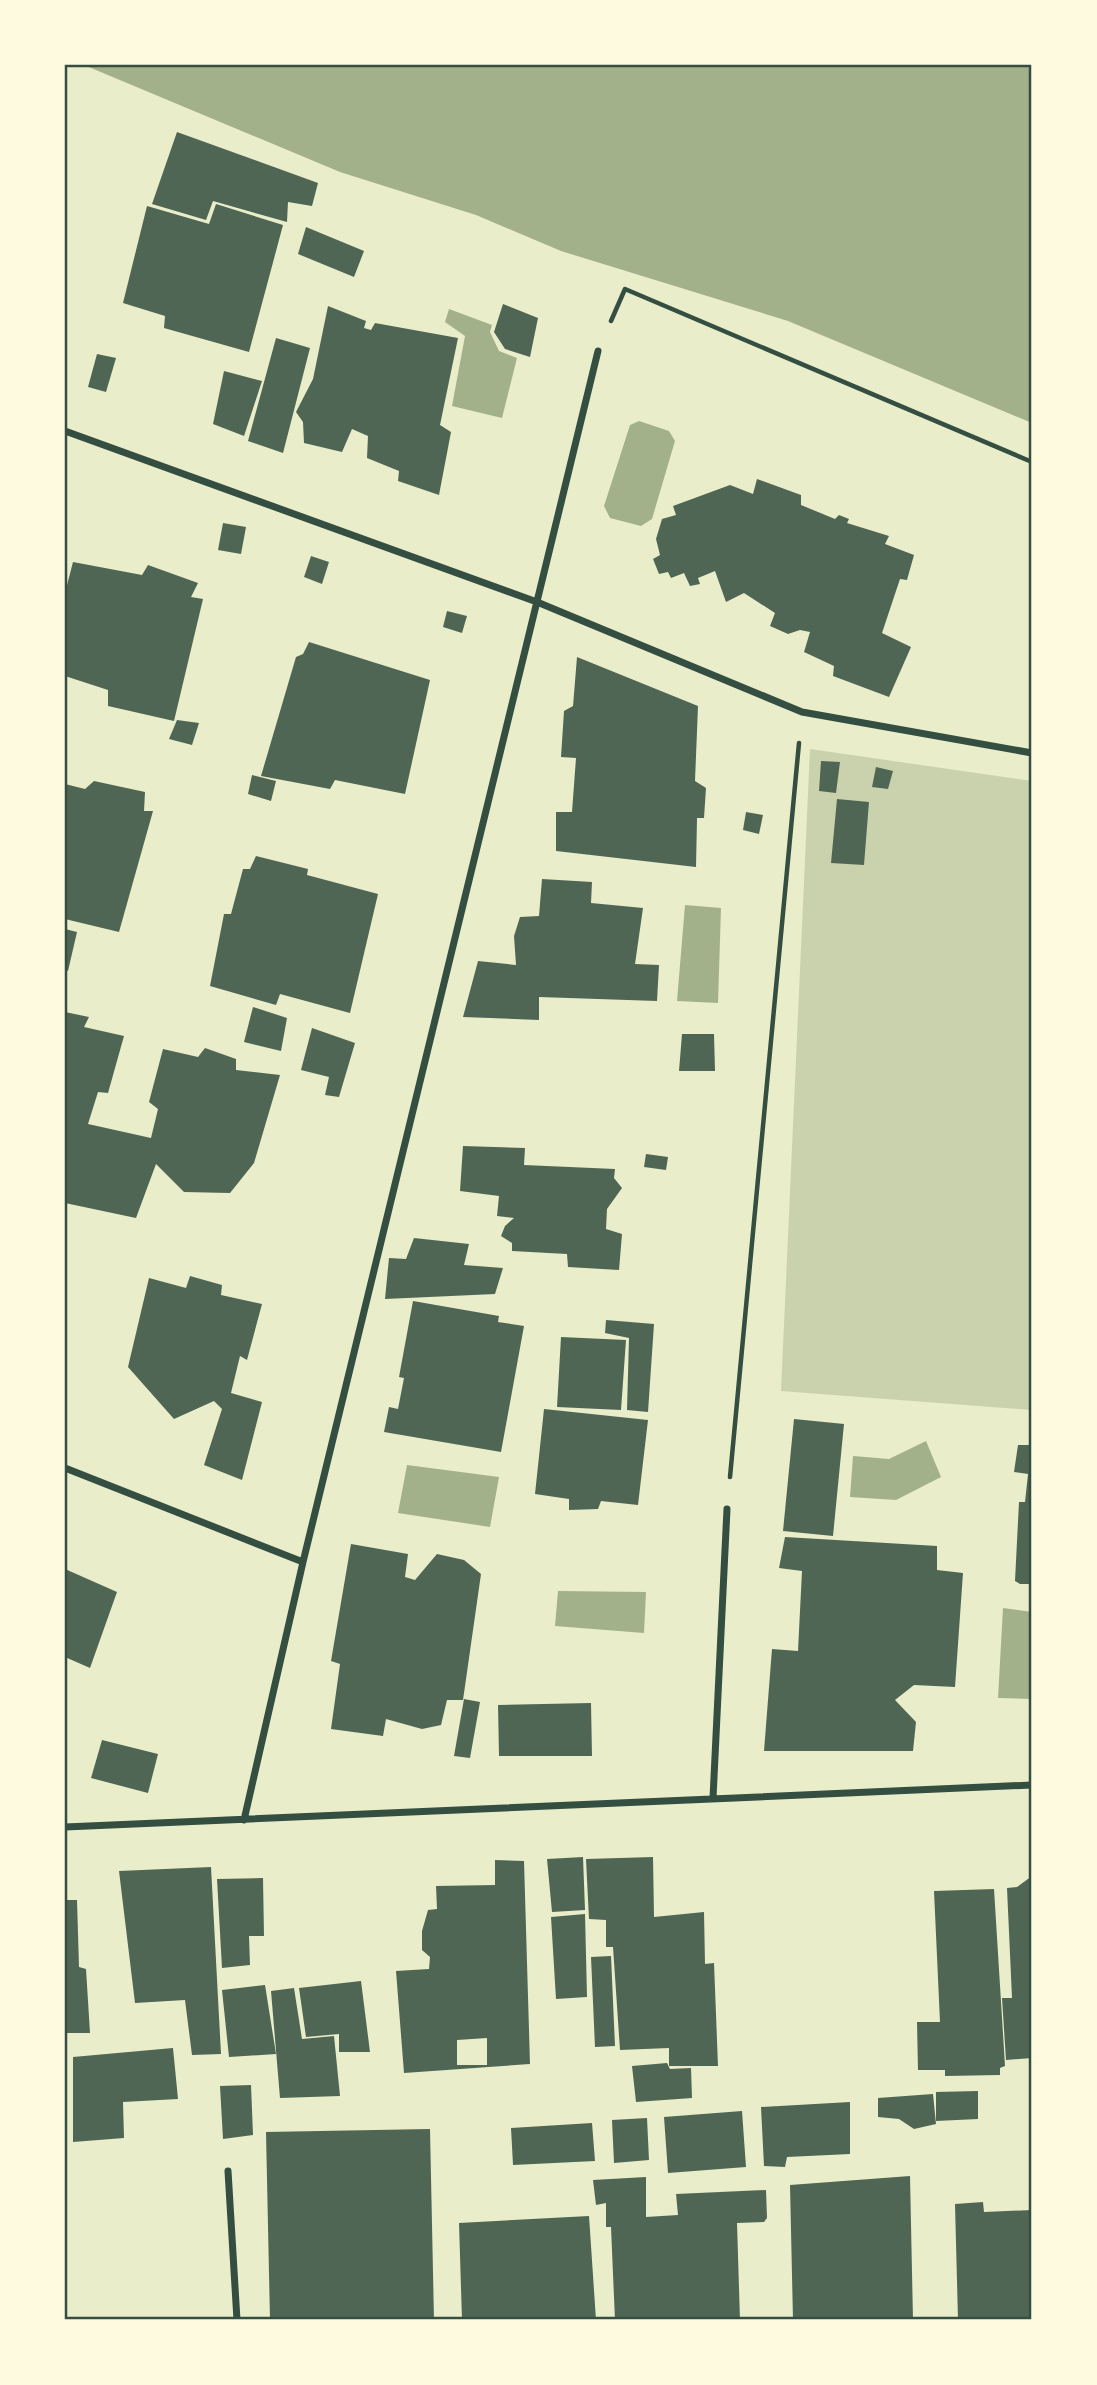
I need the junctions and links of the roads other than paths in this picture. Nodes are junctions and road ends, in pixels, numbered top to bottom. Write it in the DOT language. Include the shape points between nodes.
graph roads {
  1 [pos="598,351"];
  2 [pos="65,431"];
  3 [pos="537,602"];
  4 [pos="1032,753"];
  5 [pos="65,1468"];
  6 [pos="727,1509"];
  7 [pos="303,1562"];
  8 [pos="1032,1785"];
  9 [pos="713,1798"];
  10 [pos="243,1820"];
  11 [pos="65,1828"];
  12 [pos="228,2171"];
  13 [pos="237,2320"];
  1 -- 3 [label="street"];
  2 -- 3 [label="street"];
  3 -- 4 [label="street" via="802,712"];
  3 -- 7 [label="street"];
  5 -- 7 [label="street"];
  6 -- 9 [label="street"];
  7 -- 10 [label="street"];
  8 -- 9 [label="street"];
  9 -- 10 [label="street"];
  10 -- 11 [label="street"];
  12 -- 13 [label="street"];
}
